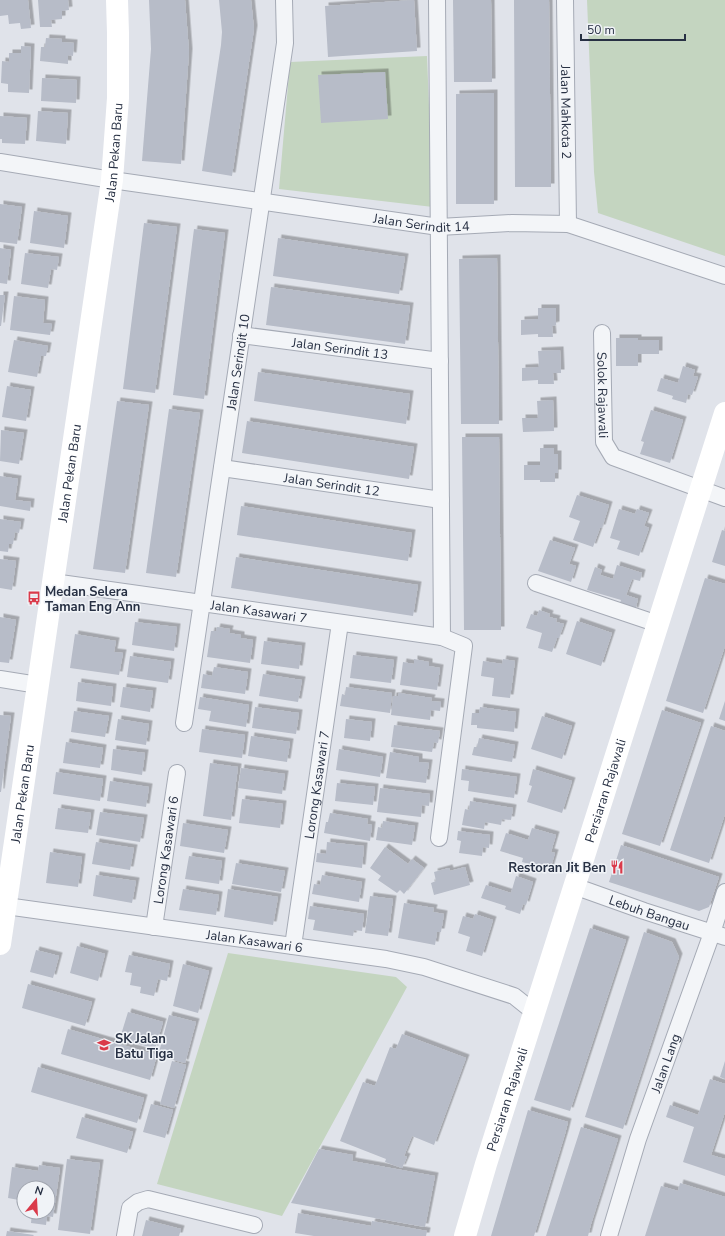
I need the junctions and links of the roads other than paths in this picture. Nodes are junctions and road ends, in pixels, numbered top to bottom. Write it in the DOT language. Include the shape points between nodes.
graph roads {
  1 [pos="117,0"];
  2 [pos="284,0"];
  3 [pos="437,0"];
  4 [pos="565,0"];
  5 [pos="0,162"];
  6 [pos="112,180"];
  7 [pos="261,201"];
  8 [pos="568,224"];
  9 [pos="439,227"];
  10 [pos="725,276"];
  11 [pos="602,333"];
  12 [pos="242,335"];
  13 [pos="440,361"];
  14 [pos="725,413"];
  15 [pos="222,468"];
  16 [pos="701,490"];
  17 [pos="725,498"];
  18 [pos="441,500"];
  19 [pos="53,582"];
  20 [pos="536,584"];
  21 [pos="202,603"];
  22 [pos="340,623"];
  23 [pos="658,624"];
  24 [pos="442,637"];
  25 [pos="0,679"];
  26 [pos="38,686"];
  27 [pos="184,723"];
  28 [pos="177,773"];
  29 [pos="439,838"];
  30 [pos="574,886"];
  31 [pos="725,892"];
  32 [pos="6,906"];
  33 [pos="154,927"];
  34 [pos="718,935"];
  35 [pos="0,944"];
  36 [pos="293,946"];
  37 [pos="545,980"];
  38 [pos="499,991"];
  39 [pos="533,1016"];
  40 [pos="254,1225"];
  41 [pos="125,1236"];
  42 [pos="465,1236"];
  43 [pos="609,1236"];
  1 -- 6 [label="street, Jalan Pekan Baru" via="118,98"];
  2 -- 7 [label="street, Jalan Serindit 10" via="285,43"];
  3 -- 9 [label="street"];
  4 -- 8 [label="street, Jalan Mahkota 2"];
  5 -- 6 [label="street, Jalan Serindit 14"];
  6 -- 7 [label="street, Jalan Serindit 14"];
  6 -- 19 [label="street, Jalan Pekan Baru"];
  7 -- 9 [label="street, Jalan Serindit 14"];
  7 -- 12 [label="street, Jalan Serindit 10"];
  8 -- 9 [label="street, Jalan Serindit 14" via="512,223"];
  8 -- 10 [label="street, Jalan Serindit 14"];
  9 -- 13 [label="street"];
  11 -- 16 [label="street, Solok Rajawali" via="604,442 613,457"];
  12 -- 13 [label="street, Jalan Serindit 13"];
  12 -- 15 [label="street, Jalan Serindit 10"];
  13 -- 18 [label="street"];
  14 -- 16 [label="street, Persiaran Rajawali"];
  15 -- 18 [label="street, Jalan Serindit 12"];
  15 -- 21 [label="street, Jalan Serindit 10"];
  16 -- 17 [label="street, Solok Rajawali"];
  16 -- 23 [label="street, Persiaran Rajawali"];
  18 -- 24 [label="street"];
  19 -- 21 [label="street, Jalan Kasawari 7"];
  19 -- 26 [label="street, Jalan Pekan Baru"];
  20 -- 23 [label="street"];
  21 -- 22 [label="street, Jalan Kasawari 7"];
  21 -- 27 [label="street, Jalan Serindit 10"];
  22 -- 24 [label="street, Jalan Kasawari 7"];
  22 -- 36 [label="street, Lorong Kasawari 7"];
  23 -- 30 [label="street, Persiaran Rajawali"];
  24 -- 29 [label="street, Jalan Kasawari 7" via="464,646"];
  25 -- 26 [label="street"];
  26 -- 32 [label="street, Jalan Pekan Baru"];
  28 -- 33 [label="street, Lorong Kasawari 6"];
  30 -- 34 [label="street, Lebuh Bangau"];
  30 -- 37 [label="street, Persiaran Rajawali"];
  31 -- 34 [label="street, Jalan Lang"];
  32 -- 33 [label="street, Jalan Kasawari 6"];
  32 -- 35 [label="street, Jalan Pekan Baru"];
  33 -- 36 [label="street, Jalan Kasawari 6"];
  34 -- 43 [label="street, Jalan Lang" via="638,1139"];
  36 -- 38 [label="street, Jalan Kasawari 6" via="386,959 430,969"];
  37 -- 38 [label="street" via="533,990 525,992"];
  37 -- 39 [label="street, Persiaran Rajawali"];
  38 -- 39 [label="street" via="514,996 529,1008"];
  39 -- 42 [label="street, Persiaran Rajawali"];
  40 -- 41 [label="street" via="148,1199 130,1208"];
}
